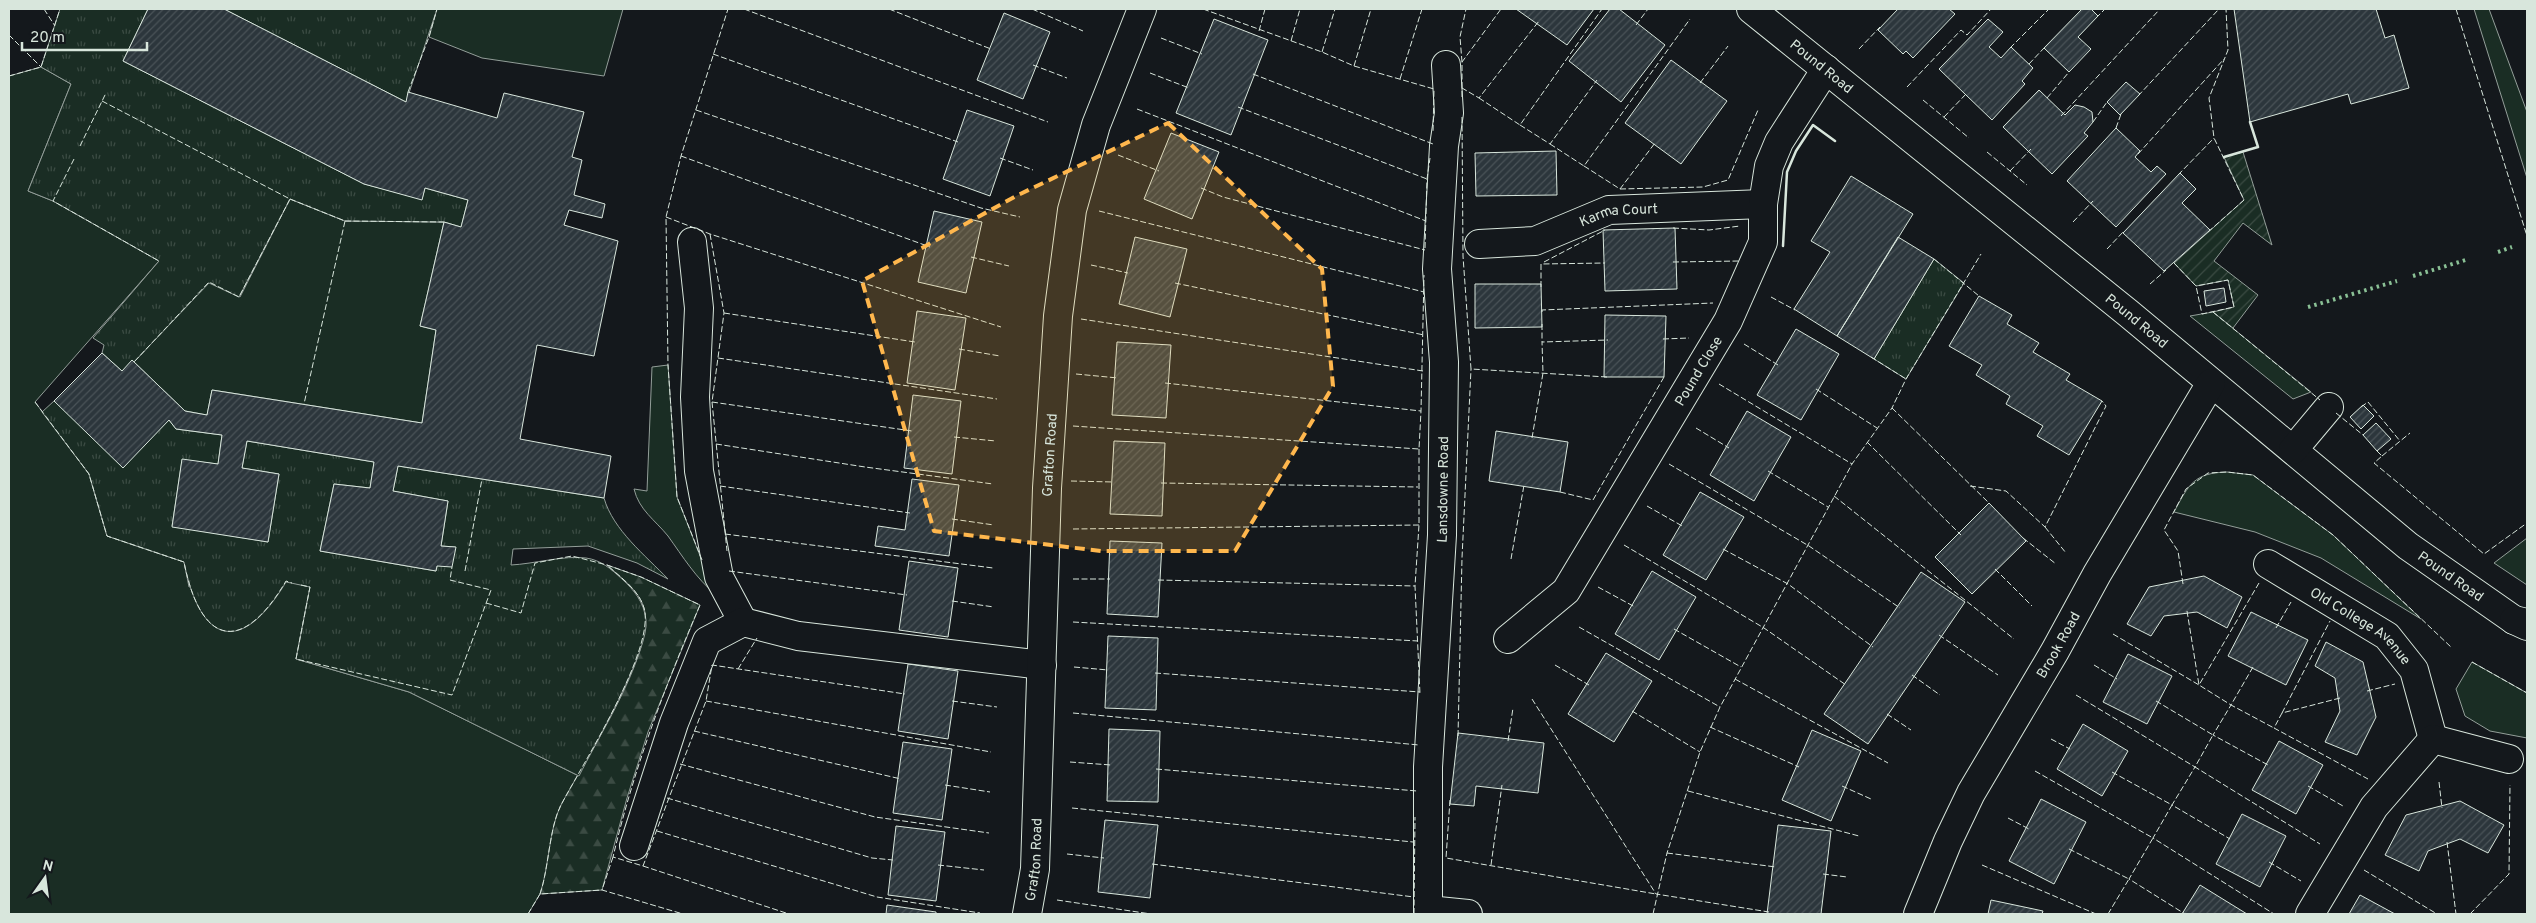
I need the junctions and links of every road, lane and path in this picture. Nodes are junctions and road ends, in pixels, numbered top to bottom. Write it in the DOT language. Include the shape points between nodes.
graph roads {
  1 [pos="1142,9"];
  2 [pos="1751,9"];
  3 [pos="1446,65"];
  4 [pos="1826,69"];
  5 [pos="1763,204"];
  6 [pos="692,242"];
  7 [pos="1479,244"];
  8 [pos="2211,384"];
  9 [pos="2329,407"];
  10 [pos="2293,450"];
  11 [pos="2268,564"];
  12 [pos="743,622"];
  13 [pos="2523,623"];
  14 [pos="1508,639"];
  15 [pos="1042,665"];
  16 [pos="2433,739"];
  17 [pos="2509,759"];
  18 [pos="634,846"];
  19 [pos="1428,912"];
  20 [pos="1027,914"];
  21 [pos="1468,914"];
  22 [pos="1918,914"];
  23 [pos="2310,914"];
  1 -- 15 [label="street, Grafton Road" via="1096,125 1072,210 1058,316 1047,488"];
  2 -- 4 [label="street, Pound Road"];
  3 -- 19 [label="street, Lansdowne Road" via="1450,113 1444,146 1437,268 1444,362 1443,515 1428,767"];
  4 -- 5 [label="street, Pound Close" via="1779,142 1770,166"];
  4 -- 8 [label="street, Pound Road"];
  5 -- 7 [label="street, Karma Court" via="1610,210 1535,241"];
  5 -- 14 [label="street, Pound Close" via="1763,242 1728,321 1566,591"];
  6 -- 12 [label="street" via="699,308 695,397 699,471 719,577"];
  8 -- 10 [label="street, Pound Road"];
  8 -- 22 [label="street, Brook Road" via="1971,793"];
  9 -- 10 [label="street"];
  10 -- 13 [label="street, Pound Road" via="2408,546"];
  11 -- 16 [label="street, Old College Avenue" via="2387,636 2414,670"];
  12 -- 15 [label="street" via="798,636"];
  12 -- 18 [label="street" via="707,641 674,723"];
  15 -- 20 [label="street, Grafton Road" via="1035,869"];
  16 -- 17 [label="street"];
  16 -- 23 [label="street" via="2374,807"];
  19 -- 21 [label="street"];
}
